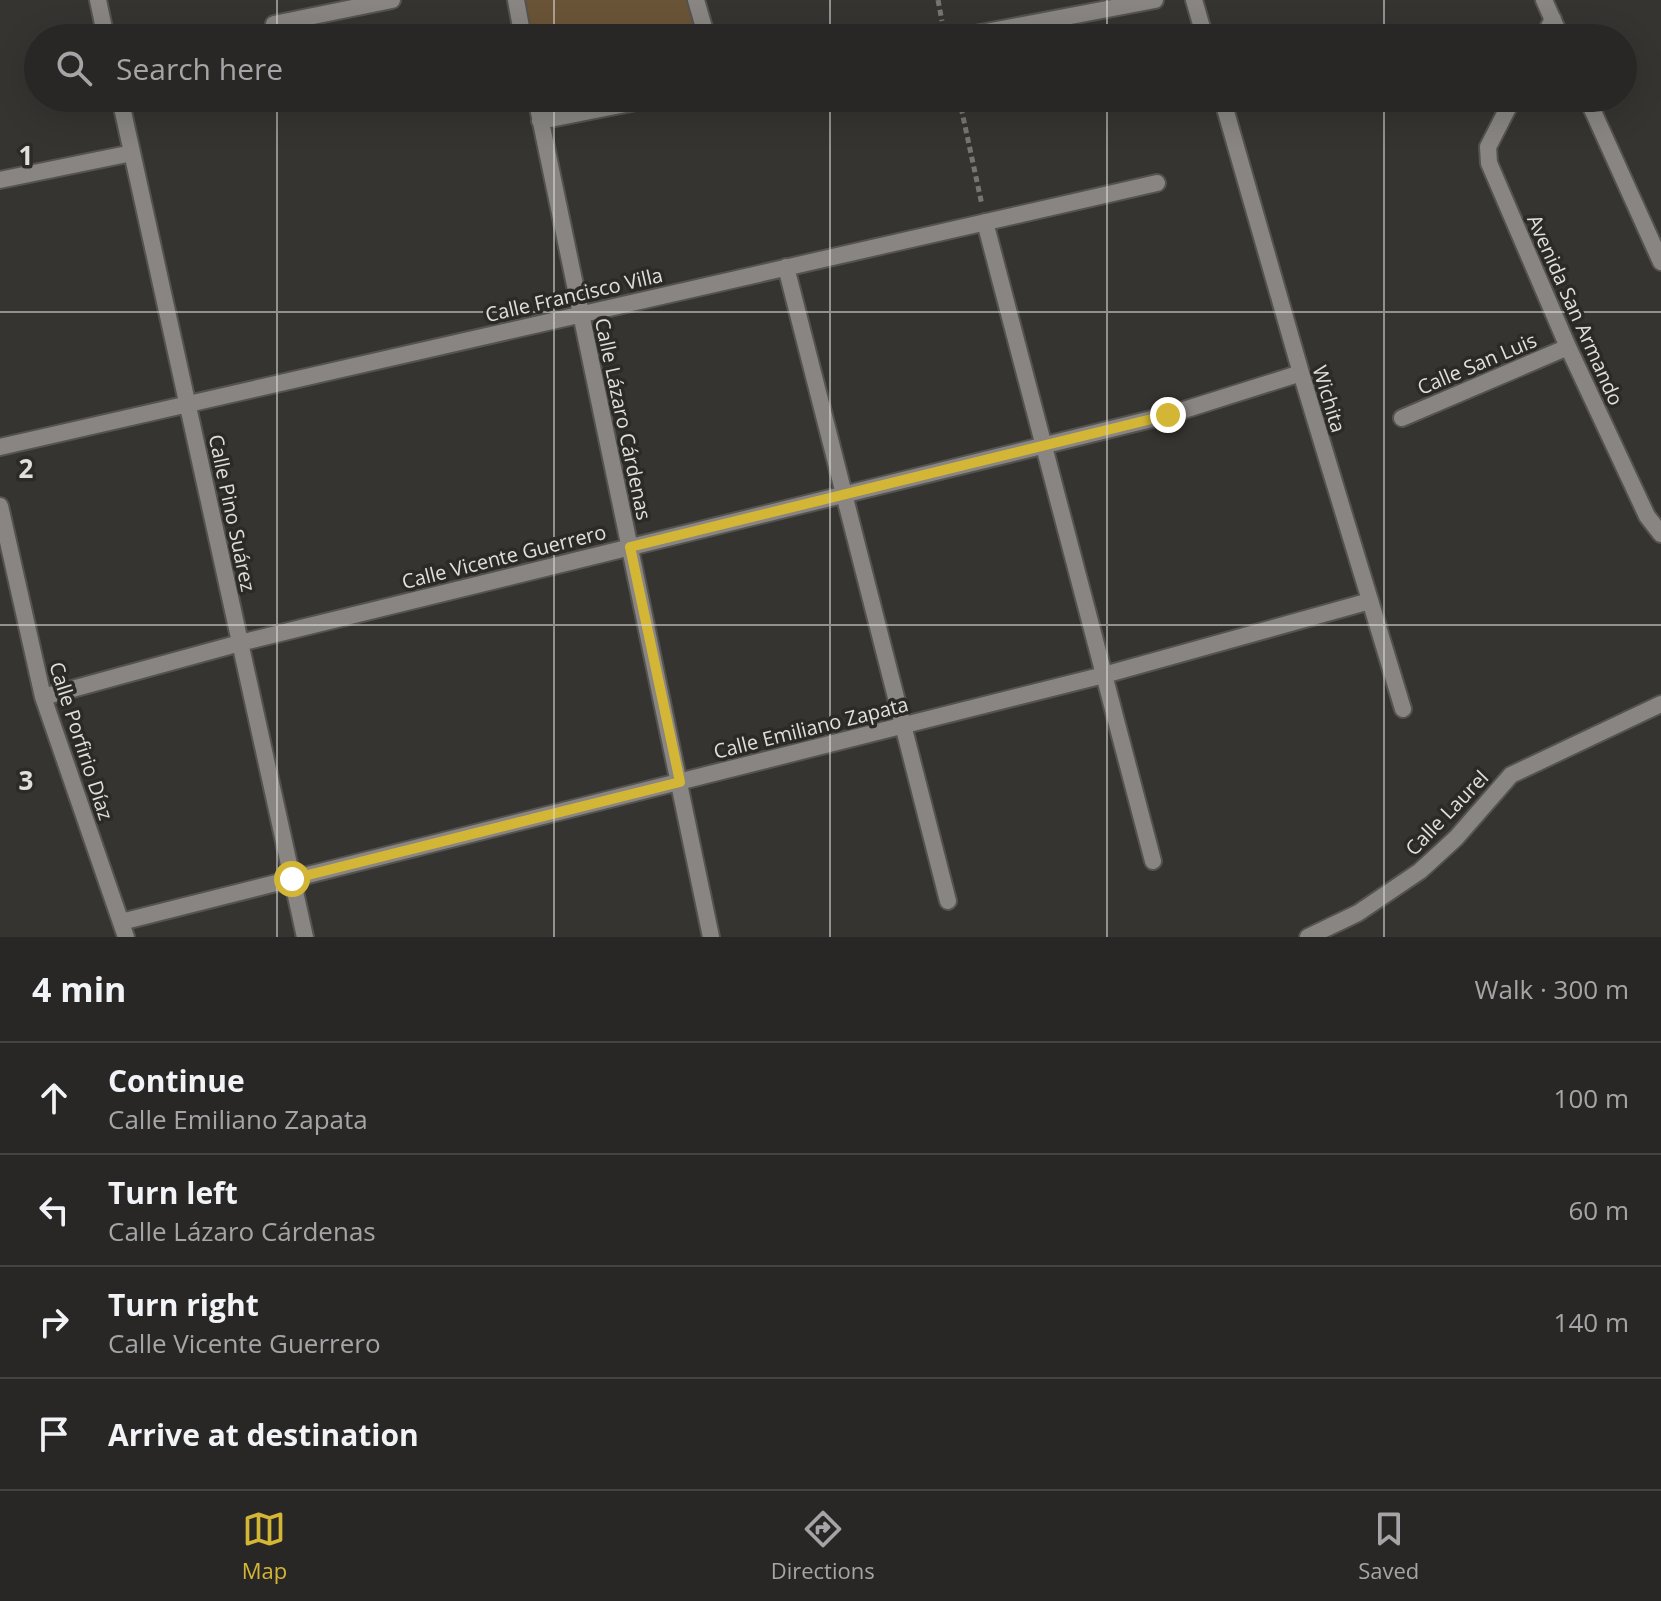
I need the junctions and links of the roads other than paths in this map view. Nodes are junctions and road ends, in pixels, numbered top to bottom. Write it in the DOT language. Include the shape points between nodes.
graph roads {
  1 [pos="98,0"];
  2 [pos="392,0"];
  3 [pos="516,0"];
  4 [pos="696,0"];
  5 [pos="1155,0"];
  6 [pos="1194,0"];
  7 [pos="1544,0"];
  8 [pos="1553,19"];
  9 [pos="103,24"];
  10 [pos="274,24"];
  11 [pos="520,24"];
  12 [pos="703,24"];
  13 [pos="1028,24"];
  14 [pos="1201,24"];
  15 [pos="1550,24"];
  16 [pos="1555,24"];
  17 [pos="123,112"];
  18 [pos="538,112"];
  19 [pos="585,112"];
  20 [pos="1226,112"];
  21 [pos="1506,112"];
  22 [pos="1594,112"];
  23 [pos="540,121"];
  24 [pos="132,153"];
  25 [pos="0,180"];
  26 [pos="1157,183"];
  27 [pos="985,222"];
  28 [pos="1660,254"];
  29 [pos="786,267"];
  30 [pos="580,315"];
  31 [pos="1568,347"];
  32 [pos="1301,373"];
  33 [pos="188,404"];
  34 [pos="1402,418"];
  35 [pos="1044,446"];
  36 [pos="0,447"];
  37 [pos="844,495"];
  38 [pos="0,506"];
  39 [pos="1661,534"];
  40 [pos="630,547"];
  41 [pos="1370,601"];
  42 [pos="240,643"];
  43 [pos="1104,675"];
  44 [pos="43,697"];
  45 [pos="1661,704"];
  46 [pos="1403,709"];
  47 [pos="903,726"];
  48 [pos="680,782"];
  49 [pos="1153,861"];
  50 [pos="292,879"];
  51 [pos="948,901"];
  52 [pos="124,930"];
  53 [pos="305,937"];
  54 [pos="711,937"];
  55 [pos="1308,937"];
  1 -- 9 [label="street"];
  2 -- 10 [label="street"];
  3 -- 11 [label="street"];
  4 -- 12 [label="street"];
  5 -- 13 [label="street"];
  6 -- 14 [label="street"];
  7 -- 8 [label="street"];
  8 -- 15 [label="street"];
  8 -- 16 [label="street"];
  17 -- 24 [label="street, Calle Pino Suárez"];
  18 -- 23 [label="street, Calle Lázaro Cárdenas"];
  19 -- 23 [label="street"];
  20 -- 32 [label="street, Wichita"];
  21 -- 31 [label="street, Avenida San Armando" via="1488,147 1489,163"];
  22 -- 28 [label="street"];
  23 -- 30 [label="street, Calle Lázaro Cárdenas"];
  24 -- 25 [label="street"];
  24 -- 33 [label="street, Calle Pino Suárez"];
  26 -- 27 [label="street, Calle Francisco Villa"];
  27 -- 29 [label="street, Calle Francisco Villa"];
  27 -- 35 [label="street"];
  29 -- 30 [label="street, Calle Francisco Villa"];
  29 -- 37 [label="street"];
  30 -- 33 [label="street, Calle Francisco Villa"];
  30 -- 40 [label="street, Calle Lázaro Cárdenas"];
  31 -- 34 [label="street, Calle San Luis"];
  31 -- 39 [label="street, Avenida San Armando" via="1647,516"];
  32 -- 35 [label="street, Calle Vicente Guerrero" via="1168,415"];
  32 -- 41 [label="street, Wichita"];
  33 -- 36 [label="street, Calle Francisco Villa"];
  33 -- 42 [label="street, Calle Pino Suárez"];
  35 -- 37 [label="street, Calle Vicente Guerrero"];
  35 -- 43 [label="street"];
  37 -- 40 [label="street, Calle Vicente Guerrero"];
  37 -- 47 [label="street"];
  38 -- 44 [label="street, Calle Porfirio Díaz"];
  40 -- 42 [label="street, Calle Vicente Guerrero"];
  40 -- 48 [label="street, Calle Lázaro Cárdenas"];
  41 -- 43 [label="street, Calle Emiliano Zapata"];
  41 -- 46 [label="street, Wichita"];
  42 -- 44 [label="street, Calle Vicente Guerrero"];
  42 -- 50 [label="street, Calle Pino Suárez"];
  43 -- 47 [label="street, Calle Emiliano Zapata"];
  43 -- 49 [label="street"];
  44 -- 52 [label="street, Calle Porfirio Díaz"];
  45 -- 55 [label="street, Calle Laurel" via="1511,775 1420,871 1358,913"];
  47 -- 48 [label="street, Calle Emiliano Zapata"];
  47 -- 51 [label="street"];
  48 -- 50 [label="street, Calle Emiliano Zapata"];
  48 -- 54 [label="street, Calle Lázaro Cárdenas"];
  50 -- 52 [label="street, Calle Emiliano Zapata"];
  50 -- 53 [label="street, Calle Pino Suárez"];
}
